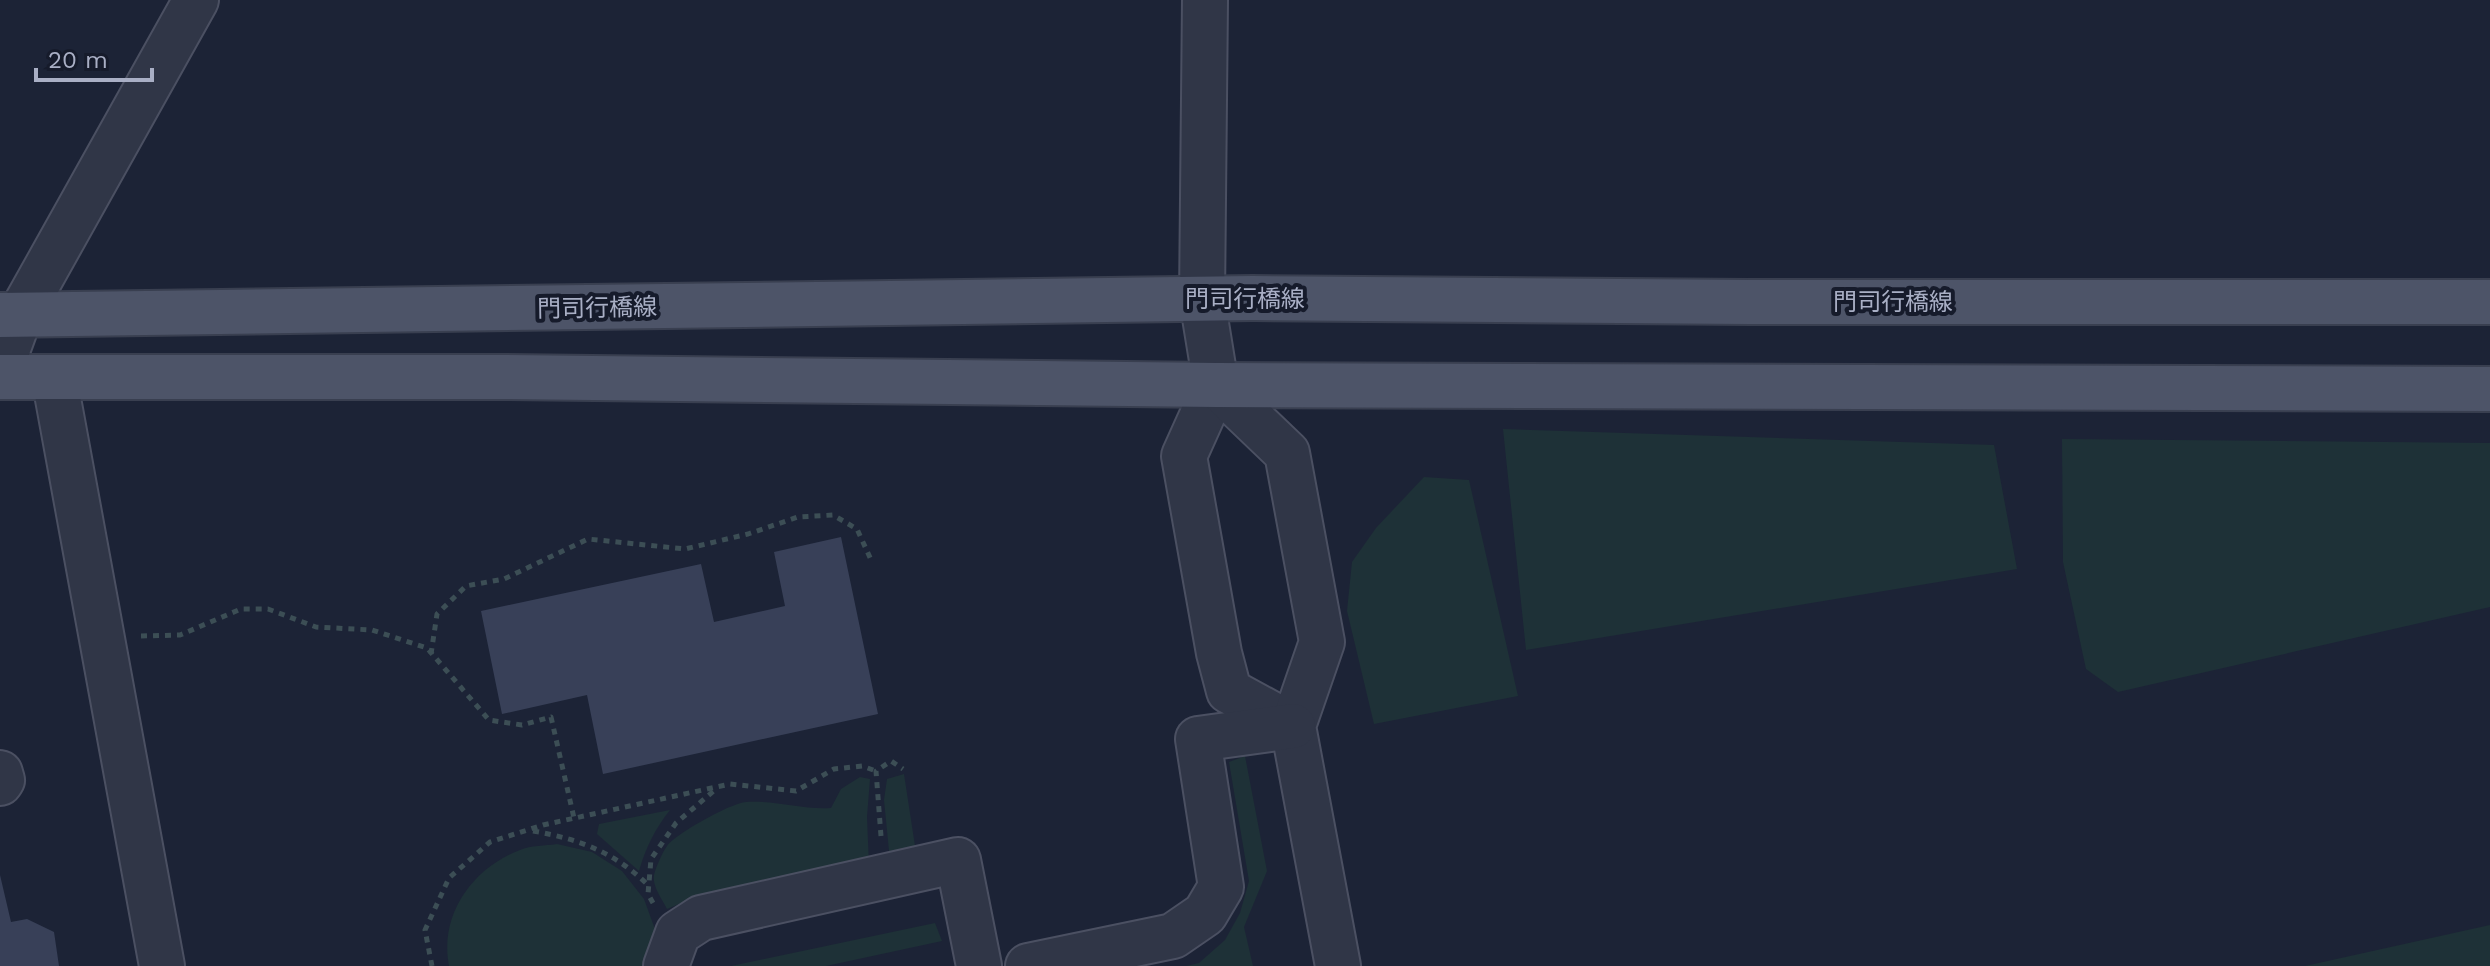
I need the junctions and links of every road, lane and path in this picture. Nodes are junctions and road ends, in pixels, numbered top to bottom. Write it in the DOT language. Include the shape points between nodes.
graph roads {
  1 [pos="196,0"];
  2 [pos="1205,0"];
  3 [pos="1202,299"];
  4 [pos="2490,302"];
  5 [pos="10,315"];
  6 [pos="0,370"];
  7 [pos="0,377"];
  8 [pos="54,377"];
  9 [pos="1216,385"];
  10 [pos="2490,389"];
  11 [pos="872,562"];
  12 [pos="102,638"];
  13 [pos="431,654"];
  14 [pos="1293,726"];
  15 [pos="903,769"];
  16 [pos="876,771"];
  17 [pos="0,773"];
  18 [pos="0,783"];
  19 [pos="719,786"];
  20 [pos="574,818"];
  21 [pos="529,830"];
  22 [pos="884,876"];
  23 [pos="649,886"];
  24 [pos="675,948"];
  25 [pos="162,966"];
  26 [pos="432,966"];
  27 [pos="979,966"];
  28 [pos="1028,966"];
  29 [pos="1338,966"];
  1 -- 5 [label="street"];
  2 -- 3 [label="street"];
  3 -- 4 [label="main road, 門司行橋線"];
  3 -- 5 [label="main road, 門司行橋線"];
  3 -- 9 [label="street"];
  5 -- 6 [label="street"];
  7 -- 8 [label="main road"];
  8 -- 9 [label="main road"];
  8 -- 12 [label="street"];
  9 -- 10 [label="main road"];
  9 -- 14 [label="street" via="1287,453 1322,642"];
  9 -- 14 [label="street" via="1184,456 1219,653 1229,691"];
  11 -- 13 [label="path" via="857,529 833,515 798,517 685,549 588,539 504,579 466,586 437,614"];
  12 -- 13 [label="path" via="180,635 241,609 268,609 316,627 372,630 427,648"];
  12 -- 25 [label="street"];
  13 -- 20 [label="path" via="489,720 522,725 551,717"];
  14 -- 28 [label="street" via="1198,739 1221,887 1205,914 1173,936"];
  14 -- 29 [label="street"];
  15 -- 16 [label="path" via="891,761"];
  16 -- 19 [label="path" via="862,766 834,769 796,791"];
  16 -- 22 [label="path"];
  17 -- 18 [label="street"];
  19 -- 20 [label="path"];
  19 -- 23 [label="path" via="676,823 659,847 651,859"];
  20 -- 21 [label="path"];
  21 -- 23 [label="path" via="598,848"];
  21 -- 26 [label="path" via="490,842 449,878 425,930"];
  22 -- 24 [label="street" via="701,918"];
  22 -- 27 [label="street" via="958,860"];
  23 -- 24 [label="path" via="648,894"];
}
